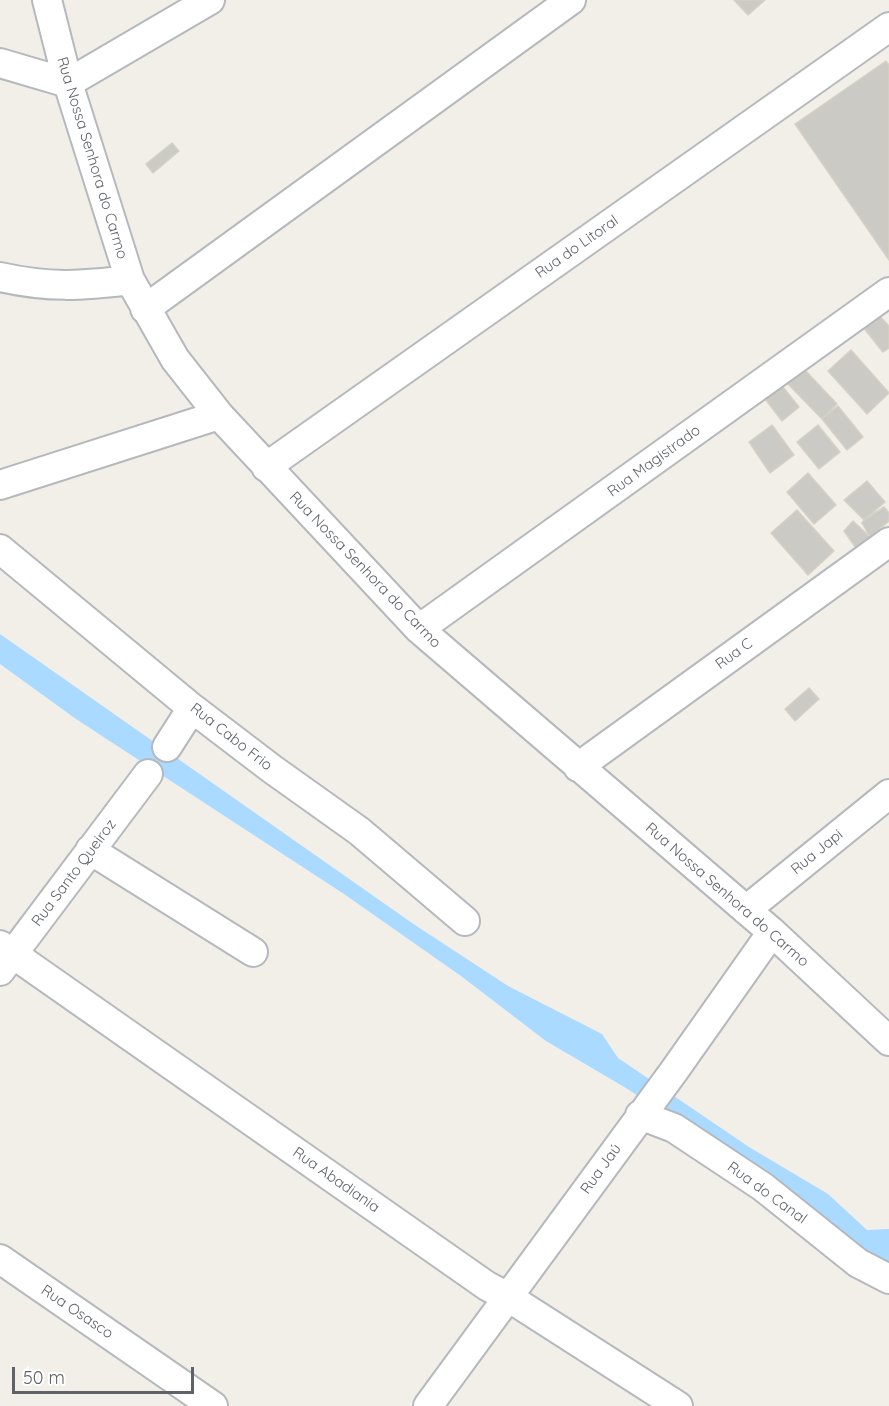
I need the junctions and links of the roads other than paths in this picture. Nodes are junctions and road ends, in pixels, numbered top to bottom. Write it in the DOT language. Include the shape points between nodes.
graph roads {
  1 [pos="47,0"];
  2 [pos="210,0"];
  3 [pos="571,0"];
  4 [pos="889,27"];
  5 [pos="0,63"];
  6 [pos="68,82"];
  7 [pos="0,277"];
  8 [pos="130,280"];
  9 [pos="889,292"];
  10 [pos="145,309"];
  11 [pos="219,415"];
  12 [pos="266,467"];
  13 [pos="0,485"];
  14 [pos="889,542"];
  15 [pos="0,549"];
  16 [pos="419,629"];
  17 [pos="192,708"];
  18 [pos="167,747"];
  19 [pos="578,767"];
  20 [pos="147,774"];
  21 [pos="889,794"];
  22 [pos="90,850"];
  23 [pos="746,910"];
  24 [pos="465,921"];
  25 [pos="772,932"];
  26 [pos="253,952"];
  27 [pos="4,957"];
  28 [pos="889,1041"];
  29 [pos="644,1110"];
  30 [pos="0,1259"];
  31 [pos="889,1279"];
  32 [pos="508,1297"];
  33 [pos="213,1406"];
  34 [pos="428,1406"];
  35 [pos="678,1406"];
  1 -- 6 [label="street, Rua Nossa Senhora do Carmo"];
  2 -- 6 [label="street"];
  3 -- 10 [label="street"];
  4 -- 12 [label="street, Rua do Litoral"];
  5 -- 6 [label="street"];
  6 -- 8 [label="street, Rua Nossa Senhora do Carmo"];
  7 -- 8 [label="street" via="58,286"];
  8 -- 10 [label="street, Rua Nossa Senhora do Carmo"];
  9 -- 16 [label="street, Rua Magistrado"];
  10 -- 11 [label="street, Rua Nossa Senhora do Carmo" via="175,359"];
  11 -- 12 [label="street, Rua Nossa Senhora do Carmo"];
  11 -- 13 [label="street"];
  12 -- 16 [label="street, Rua Nossa Senhora do Carmo"];
  14 -- 19 [label="street, Rua C"];
  15 -- 17 [label="street, Rua Cabo Frio"];
  16 -- 19 [label="street, Rua Nossa Senhora do Carmo"];
  17 -- 18 [label="street"];
  17 -- 24 [label="street, Rua Cabo Frio" via="359,831"];
  19 -- 23 [label="street, Rua Nossa Senhora do Carmo"];
  20 -- 22 [label="street, Rua Santo Queiroz"];
  21 -- 23 [label="street, Rua Japi"];
  22 -- 26 [label="street"];
  22 -- 27 [label="street, Rua Santo Queiroz"];
  23 -- 25 [label="street, Rua Nossa Senhora do Carmo"];
  25 -- 28 [label="street, Rua Nossa Senhora do Carmo"];
  25 -- 29 [label="street, Rua Jaú"];
  27 -- 32 [label="street, Rua Abadiania"];
  29 -- 31 [label="street, Rua do Canal" via="763,1187 858,1263"];
  29 -- 32 [label="street, Rua Jaú"];
  30 -- 33 [label="street, Rua Osasco"];
  32 -- 34 [label="street, Rua Jaú"];
  32 -- 35 [label="street, Rua Abadiania"];
}
